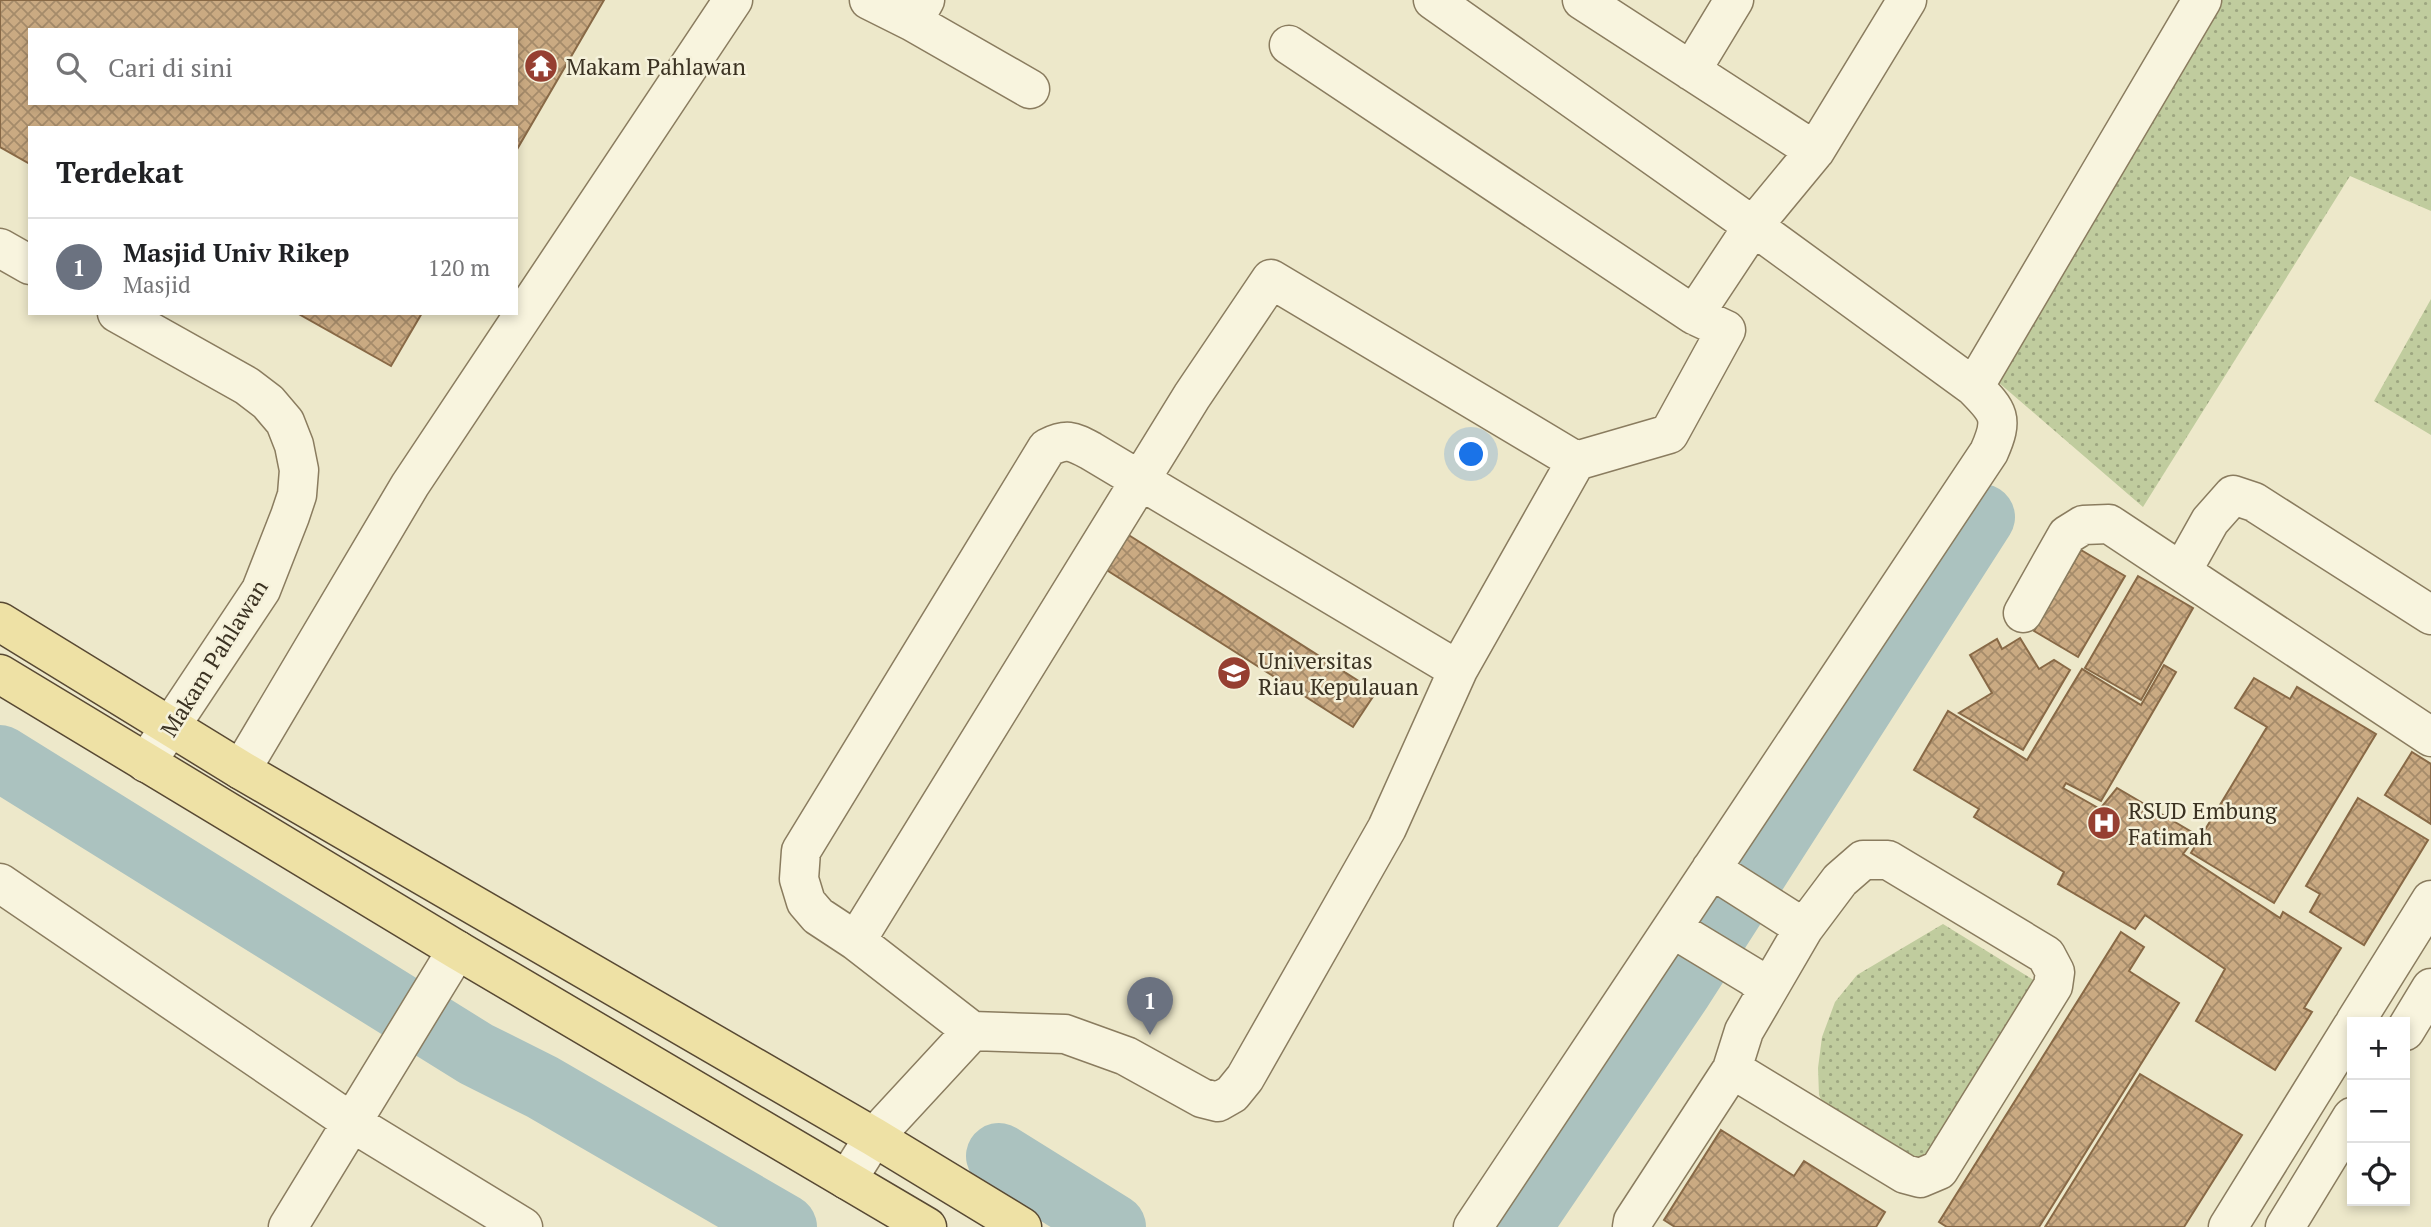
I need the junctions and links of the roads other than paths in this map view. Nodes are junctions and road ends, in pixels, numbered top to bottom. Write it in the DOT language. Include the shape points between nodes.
graph roads {
  1 [pos="733,0"];
  2 [pos="869,0"];
  3 [pos="1433,0"];
  4 [pos="1734,0"];
  5 [pos="1907,0"];
  6 [pos="2203,0"];
  7 [pos="1585,1"];
  8 [pos="919,11"];
  9 [pos="1289,45"];
  10 [pos="1691,71"];
  11 [pos="1030,89"];
  12 [pos="1815,151"];
  13 [pos="1752,226"];
  14 [pos="0,248"];
  15 [pos="28,264"];
  16 [pos="121,315"];
  17 [pos="1694,315"];
  18 [pos="1974,387"];
  19 [pos="1576,461"];
  20 [pos="1141,480"];
  21 [pos="2182,571"];
  22 [pos="2024,612"];
  23 [pos="2431,615"];
  24 [pos="0,622"];
  25 [pos="1458,670"];
  26 [pos="0,674"];
  27 [pos="172,727"];
  28 [pos="2431,737"];
  29 [pos="248,758"];
  30 [pos="146,763"];
  31 [pos="1720,875"];
  32 [pos="0,883"];
  33 [pos="2431,900"];
  34 [pos="1796,924"];
  35 [pos="1683,935"];
  36 [pos="856,941"];
  37 [pos="457,950"];
  38 [pos="1760,983"];
  39 [pos="2431,988"];
  40 [pos="2358,1017"];
  41 [pos="2410,1023"];
  42 [pos="972,1031"];
  43 [pos="2347,1035"];
  44 [pos="1732,1069"];
  45 [pos="351,1122"];
  46 [pos="2347,1124"];
  47 [pos="874,1137"];
  48 [pos="847,1180"];
  49 [pos="288,1227"];
  50 [pos="523,1227"];
  51 [pos="926,1227"];
  52 [pos="1022,1227"];
  53 [pos="1473,1227"];
  54 [pos="1632,1227"];
  55 [pos="2228,1227"];
  56 [pos="2285,1227"];
  1 -- 29 [label="street" via="410,485"];
  2 -- 8 [label="street"];
  3 -- 13 [label="street"];
  4 -- 10 [label="street"];
  5 -- 12 [label="street"];
  6 -- 18 [label="street"];
  7 -- 10 [label="street"];
  8 -- 11 [label="street"];
  9 -- 17 [label="street"];
  10 -- 12 [label="street"];
  12 -- 13 [label="street"];
  13 -- 17 [label="street"];
  13 -- 18 [label="street"];
  14 -- 15 [label="street"];
  16 -- 27 [label="street, Makam Pahlawan" via="268,402 285,422 299,470 297,495 261,590"];
  17 -- 19 [label="street" via="1726,330 1670,434"];
  18 -- 31 [label="street" via="1998,417 1989,452"];
  19 -- 20 [label="street" via="1271,279"];
  19 -- 25 [label="street"];
  20 -- 25 [label="street"];
  20 -- 36 [label="street"];
  20 -- 36 [label="street" via="1075,443 1062,440 1047,448 801,850 799,878 806,902 818,916"];
  21 -- 22 [label="street" via="2109,524 2083,525 2067,535"];
  21 -- 23 [label="street" via="2210,521 2233,495 2255,502"];
  21 -- 28 [label="street"];
  24 -- 27 [label="main road"];
  25 -- 42 [label="street" via="1387,828 1232,1094 1218,1102 1202,1098 1126,1056 1065,1034"];
  26 -- 30 [label="main road"];
  27 -- 29 [label="main road"];
  27 -- 30 [label="street, Makam Pahlawan"];
  29 -- 47 [label="main road"];
  30 -- 37 [label="main road"];
  31 -- 34 [label="street"];
  31 -- 35 [label="street"];
  32 -- 45 [label="street"];
  33 -- 40 [label="street"];
  34 -- 38 [label="street"];
  34 -- 44 [label="street" via="1863,860 1888,860 2046,955 2055,972 2053,986 1939,1170 1920,1178 1905,1174"];
  35 -- 38 [label="street"];
  35 -- 53 [label="street"];
  36 -- 42 [label="street"];
  37 -- 45 [label="street"];
  37 -- 48 [label="main road"];
  38 -- 44 [label="street"];
  39 -- 41 [label="street"];
  42 -- 47 [label="street"];
  43 -- 55 [label="street"];
  44 -- 54 [label="street"];
  45 -- 49 [label="street"];
  45 -- 50 [label="street"];
  46 -- 56 [label="street"];
  47 -- 48 [label="street"];
  47 -- 52 [label="main road"];
  48 -- 51 [label="main road"];
}
